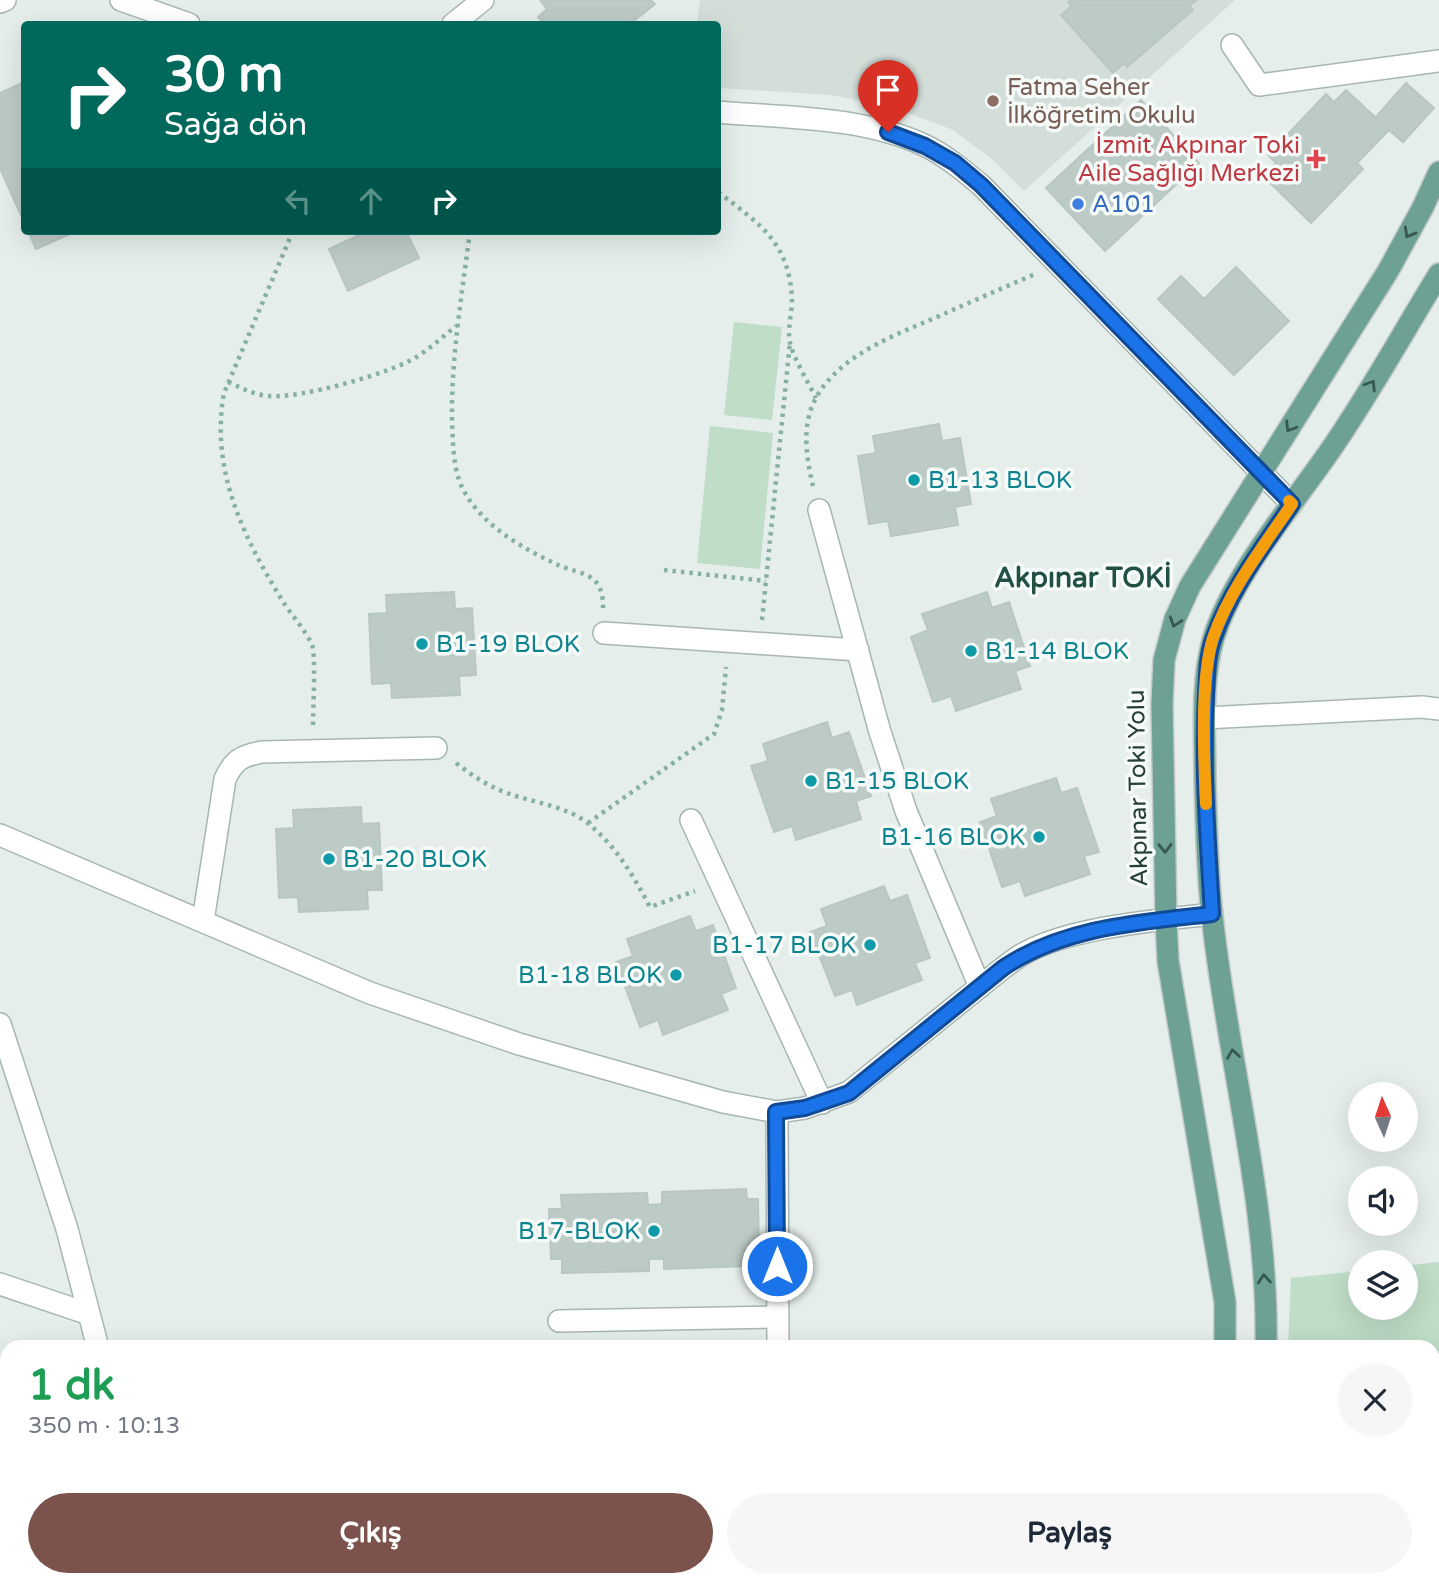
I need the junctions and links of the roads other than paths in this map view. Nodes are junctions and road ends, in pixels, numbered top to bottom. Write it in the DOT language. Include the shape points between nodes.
graph roads {
  1 [pos="121,0"];
  2 [pos="483,0"];
  3 [pos="156,6"];
  4 [pos="184,21"];
  5 [pos="457,21"];
  6 [pos="1232,45"];
  7 [pos="1439,61"];
  8 [pos="721,112"];
  9 [pos="1439,172"];
  10 [pos="1439,274"];
  11 [pos="1261,473"];
  12 [pos="1292,504"];
  13 [pos="819,510"];
  14 [pos="604,634"];
  15 [pos="858,650"];
  16 [pos="1439,709"];
  17 [pos="1205,718"];
  18 [pos="436,748"];
  19 [pos="691,820"];
  20 [pos="0,835"];
  21 [pos="1212,914"];
  22 [pos="1166,919"];
  23 [pos="203,921"];
  24 [pos="980,987"];
  25 [pos="0,1024"];
  26 [pos="822,1103"];
  27 [pos="776,1112"];
  28 [pos="0,1284"];
  29 [pos="89,1314"];
  30 [pos="778,1317"];
  31 [pos="559,1321"];
  32 [pos="96,1340"];
  33 [pos="778,1340"];
  34 [pos="1225,1340"];
  35 [pos="1266,1340"];
  1 -- 3 [label="street"];
  2 -- 5 [label="street"];
  3 -- 4 [label="street"];
  6 -- 7 [label="street" via="1259,86"];
  8 -- 11 [label="street" via="838,121 888,132 955,163"];
  9 -- 11 [label="main road, Akpınar Toki Yolu, one-way" via="1388,271"];
  12 -- 10 [label="main road, one-way"];
  11 -- 12 [label="street"];
  11 -- 22 [label="main road, Akpınar Toki Yolu, one-way" via="1190,586 1164,660"];
  12 -- 17 [label="main road" via="1246,571 1220,622 1208,667"];
  13 -- 15 [label="street"];
  14 -- 15 [label="street"];
  15 -- 24 [label="street" via="906,811"];
  16 -- 17 [label="street" via="1422,706"];
  17 -- 21 [label="main road"];
  18 -- 23 [label="street" via="262,752 232,764 225,779"];
  19 -- 26 [label="street"];
  20 -- 23 [label="street"];
  21 -- 22 [label="street"];
  35 -- 21 [label="main road, one-way" via="1265,1281 1250,1162"];
  22 -- 24 [label="street" via="1048,943 1026,952"];
  22 -- 34 [label="main road, Akpınar Toki Yolu" via="1168,961 1225,1302"];
  23 -- 27 [label="street" via="370,993 519,1044 723,1102"];
  24 -- 26 [label="street" via="849,1093"];
  25 -- 29 [label="street" via="67,1229"];
  26 -- 27 [label="street"];
  27 -- 30 [label="street"];
  28 -- 29 [label="street"];
  29 -- 32 [label="street"];
  30 -- 31 [label="street"];
  30 -- 33 [label="street"];
}
